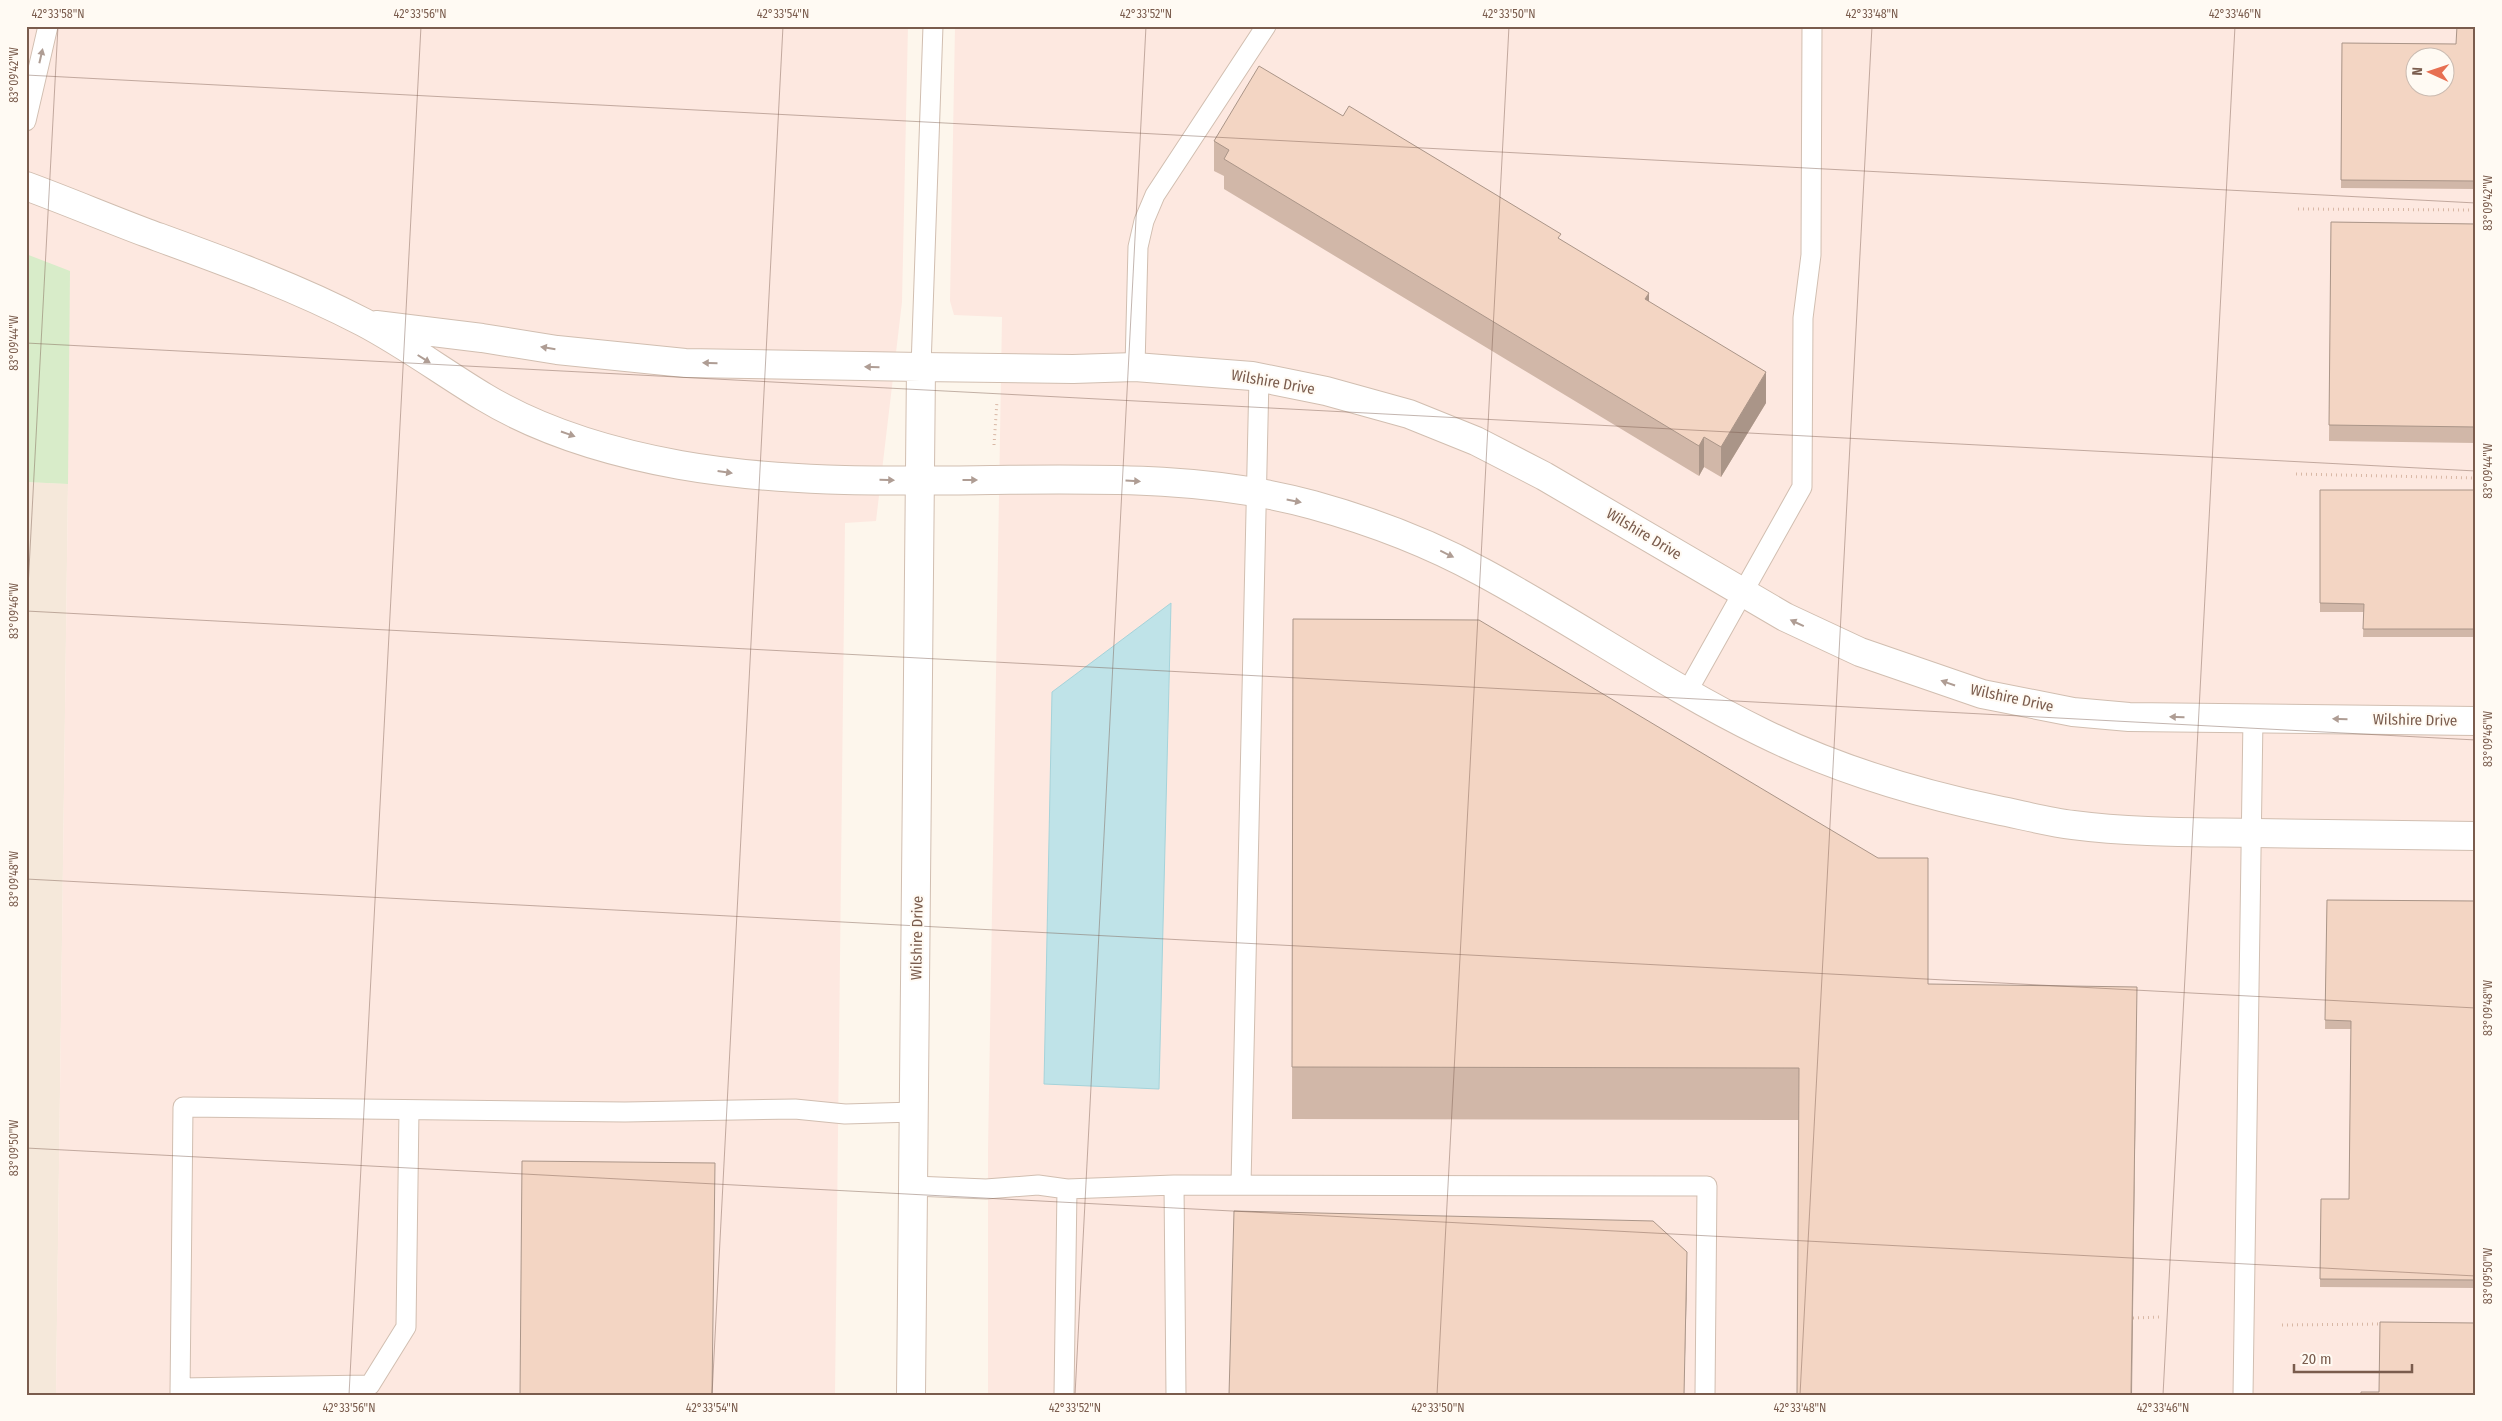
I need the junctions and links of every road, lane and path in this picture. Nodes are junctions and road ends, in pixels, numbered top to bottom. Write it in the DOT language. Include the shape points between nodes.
graph roads {
  1 [pos="48,26"];
  2 [pos="933,26"];
  3 [pos="1266,26"];
  4 [pos="1812,26"];
  5 [pos="26,121"];
  6 [pos="26,186"];
  7 [pos="2298,209"];
  8 [pos="2476,210"];
  9 [pos="368,324"];
  10 [pos="1135,367"];
  11 [pos="921,368"];
  12 [pos="1259,377"];
  13 [pos="997,394"];
  14 [pos="994,449"];
  15 [pos="2296,474"];
  16 [pos="2476,478"];
  17 [pos="922,480"];
  18 [pos="1257,493"];
  19 [pos="1743,593"];
  20 [pos="1687,692"];
  21 [pos="2254,718"];
  22 [pos="2476,721"];
  23 [pos="2252,833"];
  24 [pos="2476,836"];
  25 [pos="408,1110"];
  26 [pos="915,1112"];
  27 [pos="1174,1185"];
  28 [pos="1241,1185"];
  29 [pos="914,1186"];
  30 [pos="1067,1189"];
  31 [pos="2133,1318"];
  32 [pos="2160,1318"];
  33 [pos="2387,1324"];
  34 [pos="2282,1325"];
  35 [pos="180,1391"];
  36 [pos="911,1395"];
  37 [pos="1064,1395"];
  38 [pos="1176,1395"];
  39 [pos="1705,1395"];
  40 [pos="2243,1395"];
  5 -- 1 [label="lane, one-way"];
  2 -- 11 [label="lane"];
  3 -- 10 [label="lane" via="1155,195 1144,221 1138,248"];
  4 -- 19 [label="lane" via="1811,255 1803,318 1802,488"];
  6 -- 9 [label="street" via="265,275"];
  7 -- 8 [label="path"];
  11 -- 9 [label="street, one-way" via="685,363 557,350"];
  9 -- 17 [label="street, one-way" via="491,402 612,450 678,465 746,475"];
  10 -- 11 [label="street, Wilshire Drive"];
  10 -- 12 [label="street, Wilshire Drive"];
  11 -- 17 [label="street, Wilshire Drive"];
  12 -- 18 [label="lane"];
  12 -- 19 [label="street, Wilshire Drive" via="1409,414 1476,441 1544,476"];
  13 -- 14 [label="path"];
  15 -- 16 [label="path"];
  17 -- 18 [label="street, one-way" via="1084,478 1181,483"];
  17 -- 26 [label="street, Wilshire Drive"];
  18 -- 20 [label="street, one-way" via="1309,504 1382,526 1431,547 1478,570"];
  18 -- 28 [label="lane" via="1253,549"];
  19 -- 20 [label="lane"];
  21 -- 19 [label="street, Wilshire Drive, one-way" via="2074,712 1982,694 1860,652 1785,618"];
  20 -- 23 [label="street" via="1764,734 1838,766 1913,791 2068,825 2140,831"];
  22 -- 21 [label="street, Wilshire Drive, one-way"];
  21 -- 23 [label="lane"];
  23 -- 24 [label="street"];
  23 -- 40 [label="lane"];
  25 -- 26 [label="lane" via="625,1112 795,1109 845,1114"];
  25 -- 35 [label="lane" via="406,1327 370,1385"];
  25 -- 35 [label="lane" via="183,1107"];
  26 -- 29 [label="street, Wilshire Drive"];
  27 -- 28 [label="lane"];
  27 -- 30 [label="lane"];
  27 -- 38 [label="lane"];
  28 -- 39 [label="lane" via="1707,1186"];
  29 -- 30 [label="lane" via="986,1189 1038,1185"];
  29 -- 36 [label="street, Wilshire Drive"];
  30 -- 37 [label="lane"];
  31 -- 32 [label="path"];
  33 -- 34 [label="path"];
}
